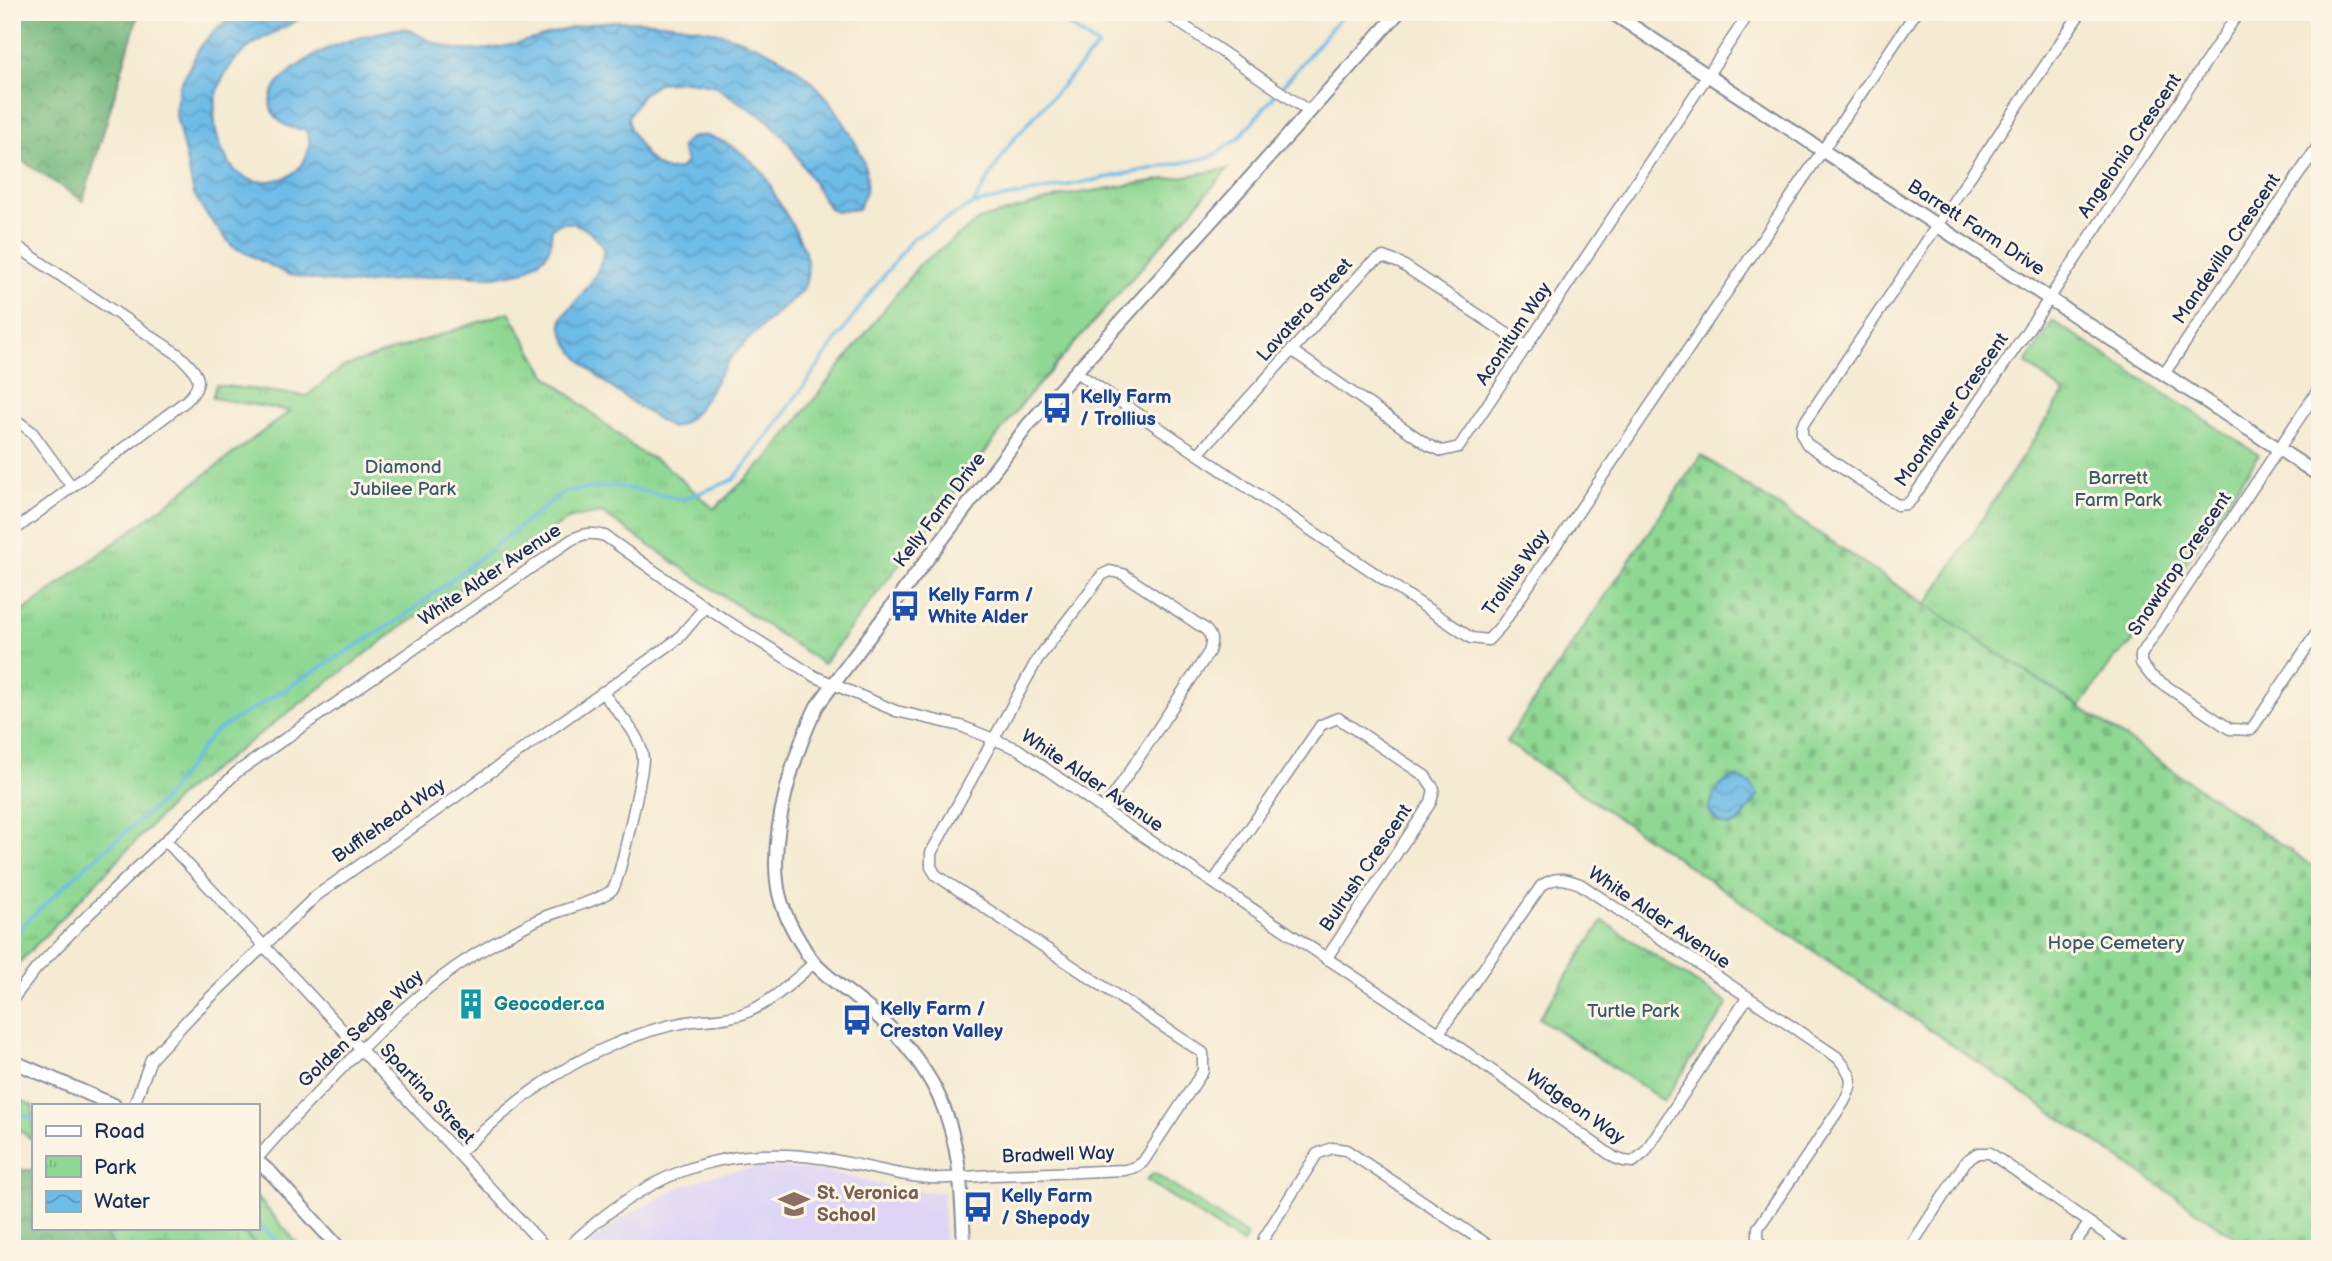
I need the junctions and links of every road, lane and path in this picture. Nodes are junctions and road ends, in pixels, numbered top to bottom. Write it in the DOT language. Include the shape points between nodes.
graph roads {
  1 [pos="1164,12"];
  2 [pos="1399,12"];
  3 [pos="1611,12"];
  4 [pos="1750,12"];
  5 [pos="1916,12"];
  6 [pos="2081,12"];
  7 [pos="2239,12"];
  8 [pos="1708,76"];
  9 [pos="1310,111"];
  10 [pos="2320,143"];
  11 [pos="1823,151"];
  12 [pos="1937,226"];
  13 [pos="12,243"];
  14 [pos="2049,299"];
  15 [pos="1527,347"];
  16 [pos="1292,351"];
  17 [pos="1076,372"];
  18 [pos="2164,374"];
  19 [pos="2320,387"];
  20 [pos="12,417"];
  21 [pos="2278,449"];
  22 [pos="1198,454"];
  23 [pos="2320,476"];
  24 [pos="72,487"];
  25 [pos="12,532"];
  26 [pos="705,607"];
  27 [pos="2320,628"];
  28 [pos="833,686"];
  29 [pos="603,692"];
  30 [pos="994,738"];
  31 [pos="1104,810"];
  32 [pos="166,841"];
  33 [pos="1213,882"];
  34 [pos="262,946"];
  35 [pos="1326,959"];
  36 [pos="814,963"];
  37 [pos="1747,998"];
  38 [pos="12,1000"];
  39 [pos="1439,1034"];
  40 [pos="362,1048"];
  41 [pos="12,1060"];
  42 [pos="112,1104"];
  43 [pos="134,1104"];
  44 [pos="459,1153"];
  45 [pos="259,1158"];
  46 [pos="259,1162"];
  47 [pos="962,1177"];
  48 [pos="2089,1223"];
  49 [pos="340,1249"];
  50 [pos="547,1249"];
  51 [pos="566,1249"];
  52 [pos="964,1249"];
  53 [pos="1262,1249"];
  54 [pos="1494,1249"];
  55 [pos="1763,1249"];
  56 [pos="1909,1249"];
  57 [pos="2071,1249"];
  58 [pos="2127,1249"];
  1 -- 9 [label="street"];
  2 -- 9 [label="street, Kelly Farm Drive"];
  3 -- 8 [label="street, Barrett Farm Drive"];
  4 -- 8 [label="street, Aconitum Way"];
  5 -- 11 [label="street"];
  6 -- 12 [label="street"];
  7 -- 14 [label="street, Angelonia Crescent"];
  8 -- 11 [label="street, Barrett Farm Drive"];
  8 -- 15 [label="street, Aconitum Way"];
  9 -- 17 [label="street, Kelly Farm Drive"];
  10 -- 18 [label="street, Mandevilla Crescent"];
  11 -- 12 [label="street, Barrett Farm Drive"];
  11 -- 22 [label="street, Trollius Way" via="1503,625 1488,640 1471,638"];
  12 -- 14 [label="street, Barrett Farm Drive"];
  12 -- 14 [label="street, Moonflower Crescent" via="1802,426 1807,444 1897,505 1913,499"];
  13 -- 24 [label="street" via="179,355 198,380 186,401"];
  14 -- 18 [label="street, Barrett Farm Drive"];
  15 -- 16 [label="street, Lavatera Street" via="1400,263 1383,257 1369,265"];
  15 -- 16 [label="street, Aconitum Way" via="1459,447 1442,451"];
  16 -- 22 [label="street, Lavatera Street"];
  17 -- 22 [label="street, Trollius Way"];
  17 -- 28 [label="street, Kelly Farm Drive" via="1028,425"];
  18 -- 21 [label="street, Barrett Farm Drive"];
  19 -- 21 [label="street"];
  20 -- 24 [label="street" via="32,432"];
  21 -- 23 [label="street, Barrett Farm Drive"];
  21 -- 27 [label="street, Snowdrop Crescent" via="2141,655 2141,663 2151,676 2230,729 2251,730"];
  24 -- 25 [label="street"];
  26 -- 28 [label="street, White Alder Avenue"];
  26 -- 29 [label="street, Bufflehead Way" via="685,633"];
  26 -- 32 [label="street, White Alder Avenue" via="605,536 584,533 246,765"];
  28 -- 30 [label="street, White Alder Avenue" via="897,711"];
  28 -- 36 [label="street, Kelly Farm Drive" via="817,706 799,745 775,856 783,906"];
  29 -- 34 [label="street, Bufflehead Way" via="335,880"];
  29 -- 40 [label="street, Golden Sedge Way" via="637,739 643,759 614,887 602,896 541,918 472,957 408,1004"];
  30 -- 31 [label="street, White Alder Avenue" via="1018,749"];
  30 -- 31 [label="street" via="1037,660 1102,575 1111,571 1123,574 1205,629 1212,641"];
  30 -- 47 [label="street, Bradwell Way" via="931,853 936,875 1199,1048 1205,1063 1136,1167"];
  31 -- 33 [label="street, White Alder Avenue"];
  32 -- 34 [label="street, Spartina Street"];
  32 -- 38 [label="street, White Alder Avenue" via="44,960"];
  33 -- 35 [label="street, White Alder Avenue"];
  33 -- 35 [label="street, Bulrush Crescent" via="1321,725 1330,719 1338,718 1425,776 1434,789 1431,802"];
  34 -- 40 [label="street, Spartina Street"];
  34 -- 43 [label="street, Bufflehead Way" via="151,1059"];
  35 -- 39 [label="street, White Alder Avenue"];
  36 -- 44 [label="street" via="742,1015 656,1030 569,1066 526,1094"];
  36 -- 47 [label="street, Kelly Farm Drive" via="890,1027 921,1066 943,1109"];
  37 -- 39 [label="street, White Alder Avenue" via="1580,884 1551,879 1530,899"];
  37 -- 39 [label="street, Widgeon Way" via="1645,1152 1633,1162 1615,1158"];
  37 -- 55 [label="street, White Alder Avenue" via="1838,1057 1852,1079 1844,1102 1758,1227"];
  40 -- 44 [label="street, Spartina Street"];
  40 -- 45 [label="street, Golden Sedge Way"];
  41 -- 42 [label="street"];
  44 -- 50 [label="street, Spartina Street"];
  46 -- 49 [label="street"];
  47 -- 51 [label="street, Bradwell Way" via="932,1178 801,1156 743,1154 662,1179 616,1207"];
  47 -- 52 [label="street, Kelly Farm Drive"];
  48 -- 56 [label="street" via="1990,1153 1978,1153 1966,1161"];
  48 -- 57 [label="street"];
  48 -- 58 [label="street"];
  53 -- 54 [label="street" via="1264,1238 1318,1154 1332,1148 1346,1150"];
}
